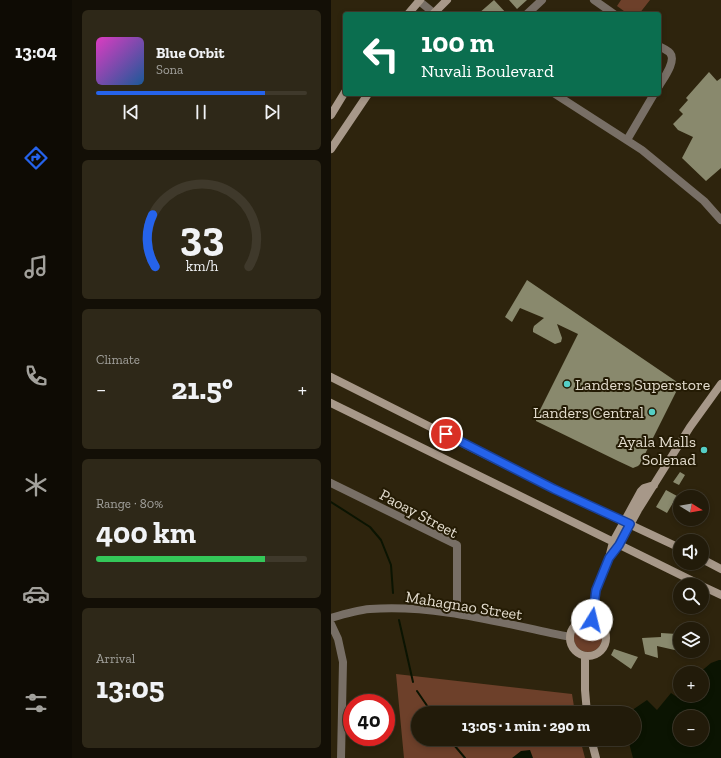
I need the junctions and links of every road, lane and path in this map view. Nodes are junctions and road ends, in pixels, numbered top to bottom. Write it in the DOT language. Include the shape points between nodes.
graph roads {
  1 [pos="447,0"];
  2 [pos="542,0"];
  3 [pos="594,0"];
  4 [pos="420,1"];
  5 [pos="410,12"];
  6 [pos="432,12"];
  7 [pos="436,12"];
  8 [pos="529,12"];
  9 [pos="611,12"];
  10 [pos="661,47"];
  11 [pos="661,83"];
  12 [pos="343,95"];
  13 [pos="367,96"];
  14 [pos="558,96"];
  15 [pos="653,96"];
  16 [pos="331,115"];
  17 [pos="627,140"];
  18 [pos="331,149"];
  19 [pos="721,220"];
  20 [pos="331,377"];
  21 [pos="721,384"];
  22 [pos="331,403"];
  23 [pos="331,483"];
  24 [pos="627,523"];
  25 [pos="616,543"];
  26 [pos="673,545"];
  27 [pos="709,563"];
  28 [pos="721,569"];
  29 [pos="687,578"];
  30 [pos="709,589"];
  31 [pos="721,595"];
  32 [pos="457,614"];
  33 [pos="331,618"];
  34 [pos="592,620"];
  35 [pos="331,624"];
  36 [pos="570,637"];
  37 [pos="585,656"];
  38 [pos="586,706"];
  39 [pos="593,746"];
  40 [pos="341,758"];
  41 [pos="596,758"];
  1 -- 7 [label="main road"];
  2 -- 8 [label="street"];
  3 -- 9 [label="street"];
  4 -- 5 [label="main road"];
  4 -- 6 [label="street"];
  10 -- 11 [label="street" via="672,58"];
  12 -- 16 [label="main road"];
  13 -- 18 [label="main road"];
  14 -- 17 [label="street"];
  15 -- 17 [label="street"];
  17 -- 19 [label="street" via="704,201"];
  20 -- 24 [label="main road"];
  21 -- 24 [label="main road"];
  22 -- 25 [label="main road"];
  23 -- 32 [label="street, Paoay Street" via="457,546"];
  24 -- 25 [label="main road"];
  24 -- 26 [label="main road"];
  25 -- 29 [label="main road"];
  25 -- 34 [label="main road" via="596,590"];
  27 -- 28 [label="main road"];
  30 -- 31 [label="main road"];
  32 -- 33 [label="street, Mahagnao Street" via="396,608 369,610"];
  32 -- 36 [label="street, Mahagnao Street"];
  34 -- 36 [label="main road" via="585,619 575,625"];
  34 -- 37 [label="main road" via="602,626 606,640 598,654"];
  35 -- 40 [label="street" via="343,662"];
  36 -- 37 [label="main road" via="573,649"];
  37 -- 38 [label="main road"];
  39 -- 41 [label="main road"];
}
